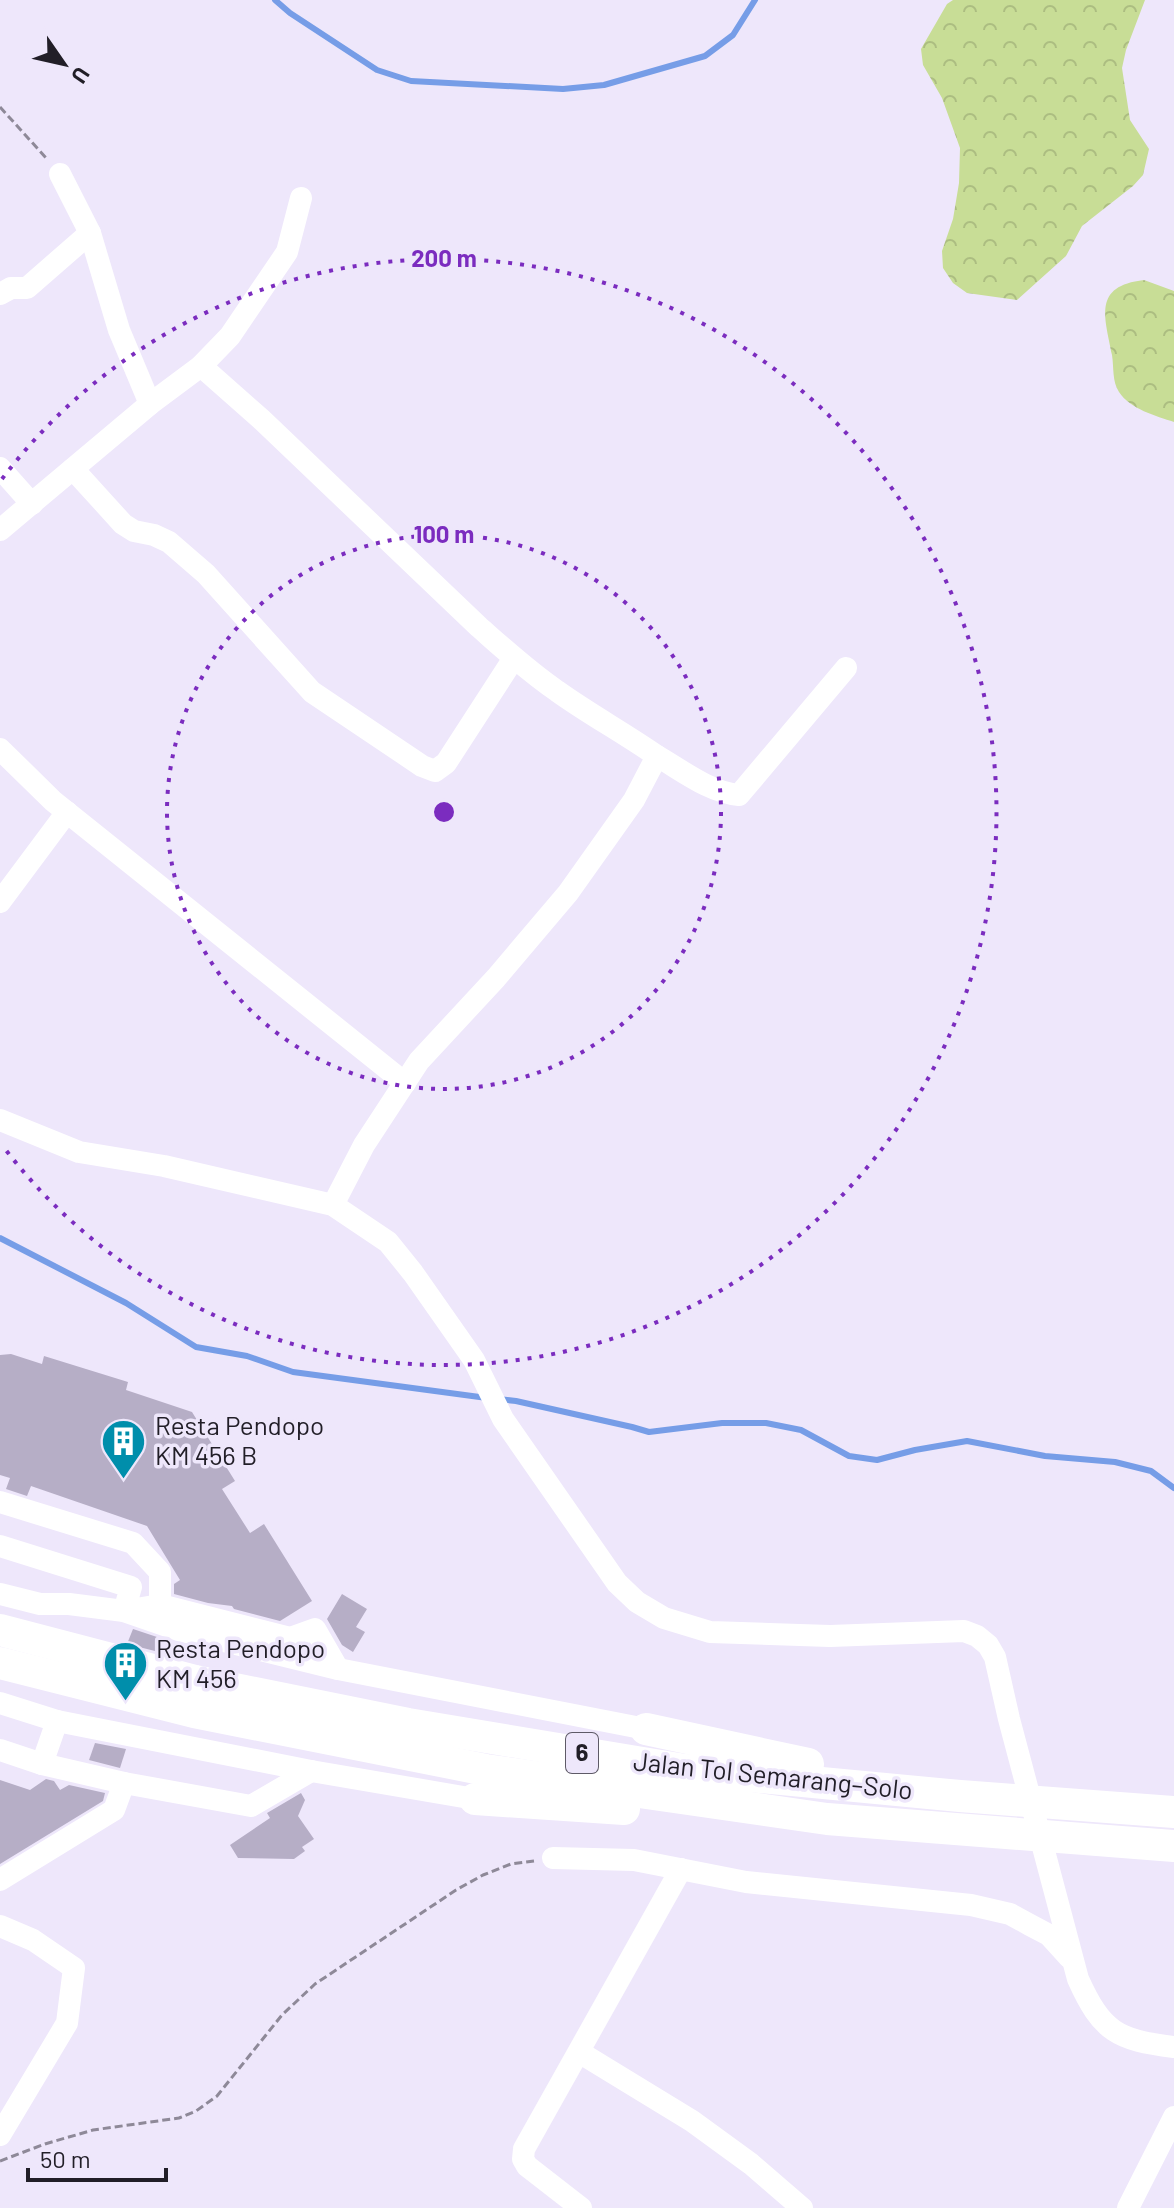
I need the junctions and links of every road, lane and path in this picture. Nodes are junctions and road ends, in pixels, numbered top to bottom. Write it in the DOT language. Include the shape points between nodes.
graph roads {
  1 [pos="0,107"];
  2 [pos="60,174"];
  3 [pos="301,198"];
  4 [pos="90,233"];
  5 [pos="0,294"];
  6 [pos="201,366"];
  7 [pos="150,404"];
  8 [pos="0,468"];
  9 [pos="73,469"];
  10 [pos="32,504"];
  11 [pos="0,530"];
  12 [pos="514,658"];
  13 [pos="846,668"];
  14 [pos="0,749"];
  15 [pos="657,756"];
  16 [pos="67,812"];
  17 [pos="0,902"];
  18 [pos="405,1083"];
  19 [pos="0,1120"];
  20 [pos="333,1205"];
  21 [pos="0,1502"];
  22 [pos="0,1546"];
  23 [pos="0,1594"];
  24 [pos="160,1605"];
  25 [pos="124,1611"];
  26 [pos="0,1630"];
  27 [pos="0,1663"];
  28 [pos="338,1669"];
  29 [pos="0,1703"];
  30 [pos="57,1721"];
  31 [pos="646,1729"];
  32 [pos="0,1750"];
  33 [pos="42,1764"];
  34 [pos="311,1771"];
  35 [pos="124,1783"];
  36 [pos="960,1796"];
  37 [pos="475,1799"];
  38 [pos="1174,1812"];
  39 [pos="827,1819"];
  40 [pos="1174,1846"];
  41 [pos="553,1858"];
  42 [pos="681,1869"];
  43 [pos="0,1880"];
  44 [pos="0,1926"];
  45 [pos="1074,1964"];
  46 [pos="1174,2047"];
  47 [pos="579,2052"];
  48 [pos="1174,2117"];
  49 [pos="0,2135"];
  50 [pos="0,2161"];
  51 [pos="581,2208"];
  52 [pos="802,2208"];
  53 [pos="1128,2208"];
  1 -- 2 [label="path"];
  2 -- 4 [label="street"];
  3 -- 6 [label="street" via="287,252 230,336"];
  4 -- 5 [label="street" via="27,288"];
  4 -- 7 [label="street" via="119,330"];
  6 -- 7 [label="street"];
  6 -- 12 [label="street"];
  7 -- 9 [label="street"];
  8 -- 10 [label="street"];
  9 -- 10 [label="street"];
  9 -- 12 [label="street" via="123,524 169,542 206,574 312,692 422,766 435,771 446,763"];
  10 -- 11 [label="street"];
  12 -- 15 [label="street"];
  13 -- 15 [label="street" via="739,795 712,789"];
  14 -- 16 [label="street"];
  15 -- 18 [label="street" via="568,893"];
  16 -- 17 [label="street"];
  16 -- 18 [label="street"];
  18 -- 20 [label="street"];
  19 -- 20 [label="street" via="79,1152"];
  20 -- 45 [label="street" via="388,1242 413,1273 474,1360 503,1419 617,1583 637,1602 664,1618 710,1632 830,1636 964,1631 988,1645"];
  21 -- 24 [label="street" via="133,1543 160,1572"];
  22 -- 25 [label="street" via="131,1587"];
  23 -- 25 [label="street" via="40,1604"];
  24 -- 25 [label="street"];
  24 -- 28 [label="street" via="290,1638 315,1629"];
  25 -- 28 [label="street"];
  26 -- 36 [label="highway, Jalan Tol Semarang–Solo / 6" via="195,1681 408,1724 685,1770"];
  27 -- 39 [label="highway, Jalan Tol Semarang–Solo / 6" via="194,1712 486,1770"];
  28 -- 31 [label="street"];
  29 -- 30 [label="street"];
  30 -- 33 [label="street"];
  30 -- 34 [label="street"];
  31 -- 36 [label="highway"];
  32 -- 33 [label="street"];
  33 -- 35 [label="street"];
  34 -- 35 [label="street" via="251,1806"];
  34 -- 37 [label="street"];
  35 -- 43 [label="street" via="114,1810"];
  36 -- 38 [label="highway, Jalan Tol Semarang–Solo / 6"];
  37 -- 39 [label="highway"];
  39 -- 40 [label="highway, Jalan Tol Semarang–Solo / 6"];
  41 -- 42 [label="street" via="634,1860"];
  41 -- 50 [label="path" via="511,1864 483,1875 315,1984 282,2015 217,2096 196,2111 93,2130"];
  42 -- 45 [label="street" via="746,1882 971,1905 1010,1914 1049,1935"];
  42 -- 47 [label="street"];
  44 -- 49 [label="street" via="33,1940 74,1968 67,2023"];
  45 -- 46 [label="street" via="1084,1993 1107,2027 1133,2040"];
  47 -- 51 [label="street" via="523,2159"];
  47 -- 52 [label="street" via="692,2121"];
  48 -- 53 [label="street"];
}
